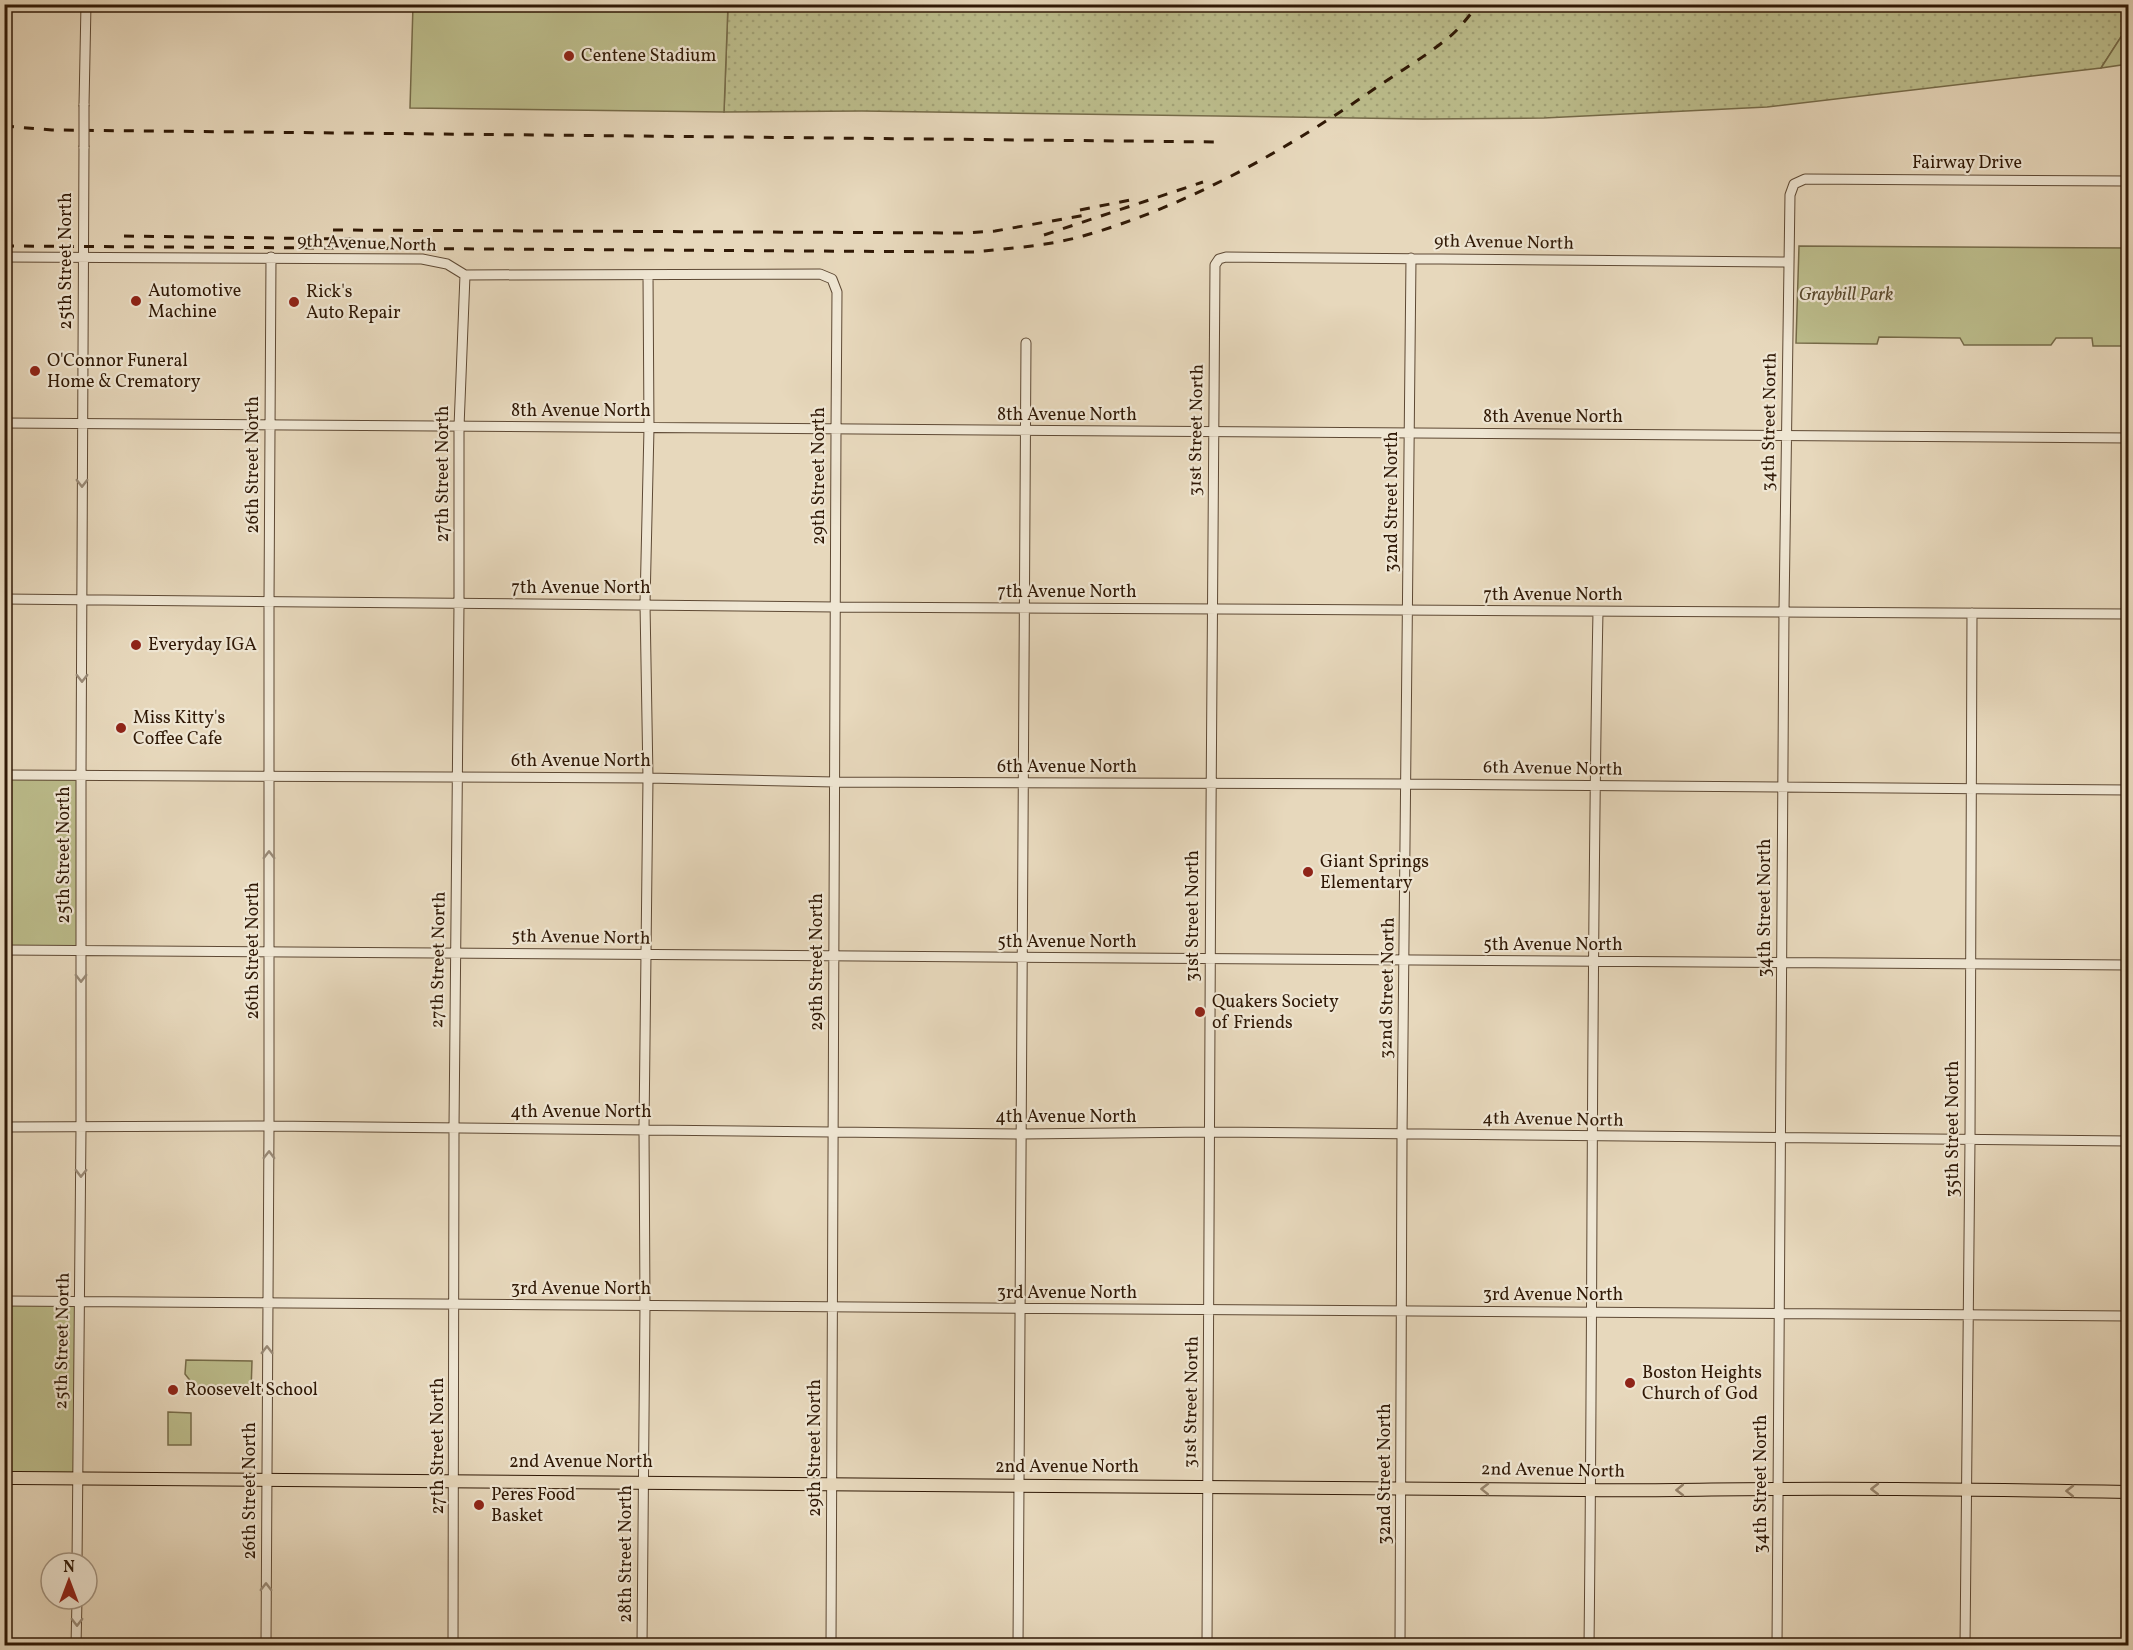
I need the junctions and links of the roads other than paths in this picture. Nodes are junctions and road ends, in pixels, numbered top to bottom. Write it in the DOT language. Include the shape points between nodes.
graph roads {
  1 [pos="86,4"];
  2 [pos="1805,179"];
  3 [pos="2128,181"];
  4 [pos="4,257"];
  5 [pos="83,257"];
  6 [pos="272,257"];
  7 [pos="1411,258"];
  8 [pos="1219,259"];
  9 [pos="1789,262"];
  10 [pos="465,275"];
  11 [pos="648,275"];
  12 [pos="832,279"];
  13 [pos="1026,344"];
  14 [pos="4,423"];
  15 [pos="82,424"];
  16 [pos="270,425"];
  17 [pos="459,427"];
  18 [pos="649,428"];
  19 [pos="837,430"];
  20 [pos="1025,431"];
  21 [pos="1213,432"];
  22 [pos="1408,432"];
  23 [pos="1786,435"];
  24 [pos="2128,438"];
  25 [pos="4,599"];
  26 [pos="81,601"];
  27 [pos="269,602"];
  28 [pos="459,604"];
  29 [pos="645,604"];
  30 [pos="836,607"];
  31 [pos="1023,608"];
  32 [pos="1212,609"];
  33 [pos="1408,610"];
  34 [pos="1784,611"];
  35 [pos="1598,612"];
  36 [pos="1972,613"];
  37 [pos="2128,614"];
  38 [pos="4,775"];
  39 [pos="81,775"];
  40 [pos="268,777"];
  41 [pos="458,777"];
  42 [pos="648,778"];
  43 [pos="835,782"];
  44 [pos="1023,783"];
  45 [pos="1211,784"];
  46 [pos="1407,784"];
  47 [pos="1594,785"];
  48 [pos="1783,788"];
  49 [pos="1971,789"];
  50 [pos="2128,790"];
  51 [pos="4,951"];
  52 [pos="81,951"];
  53 [pos="456,953"];
  54 [pos="269,954"];
  55 [pos="647,956"];
  56 [pos="833,956"];
  57 [pos="1022,958"];
  58 [pos="1210,960"];
  59 [pos="1404,961"];
  60 [pos="1594,962"];
  61 [pos="1781,963"];
  62 [pos="1970,965"];
  63 [pos="2128,965"];
  64 [pos="269,1126"];
  65 [pos="4,1127"];
  66 [pos="81,1128"];
  67 [pos="454,1128"];
  68 [pos="644,1129"];
  69 [pos="833,1131"];
  70 [pos="1209,1132"];
  71 [pos="1020,1134"];
  72 [pos="1402,1135"];
  73 [pos="1593,1137"];
  74 [pos="1782,1138"];
  75 [pos="1970,1140"];
  76 [pos="2128,1141"];
  77 [pos="4,1301"];
  78 [pos="80,1302"];
  79 [pos="268,1302"];
  80 [pos="455,1305"];
  81 [pos="645,1305"];
  82 [pos="832,1308"];
  83 [pos="1020,1310"];
  84 [pos="1210,1310"];
  85 [pos="1402,1310"];
  86 [pos="1591,1311"];
  87 [pos="1779,1315"];
  88 [pos="1968,1316"];
  89 [pos="2128,1316"];
  90 [pos="4,1478"];
  91 [pos="78,1478"];
  92 [pos="267,1480"];
  93 [pos="455,1480"];
  94 [pos="643,1480"];
  95 [pos="832,1484"];
  96 [pos="1020,1485"];
  97 [pos="1208,1486"];
  98 [pos="1401,1487"];
  99 [pos="1777,1489"];
  100 [pos="1967,1490"];
  101 [pos="1590,1491"];
  102 [pos="2128,1492"];
  103 [pos="77,1551"];
  104 [pos="77,1611"];
  105 [pos="76,1646"];
  106 [pos="266,1646"];
  107 [pos="453,1646"];
  108 [pos="642,1646"];
  109 [pos="831,1646"];
  110 [pos="1018,1646"];
  111 [pos="1207,1646"];
  112 [pos="1400,1646"];
  113 [pos="1588,1646"];
  114 [pos="1777,1646"];
  115 [pos="1965,1646"];
  1 -- 5 [label="street, 25th Street North, bridge"];
  2 -- 3 [label="street, Fairway Drive"];
  2 -- 9 [label="street, 34th Street North" via="1794,184 1790,195"];
  4 -- 5 [label="street, 9th Avenue North"];
  5 -- 6 [label="street, 9th Avenue North"];
  5 -- 15 [label="street, 25th Street North"];
  6 -- 10 [label="street, 9th Avenue North" via="422,259 447,264"];
  6 -- 16 [label="street, 26th Street North"];
  7 -- 8 [label="street, 9th Avenue North"];
  7 -- 9 [label="street, 9th Avenue North"];
  7 -- 22 [label="street, 32nd Street North"];
  8 -- 21 [label="street, 31st Street North" via="1215,265"];
  9 -- 23 [label="street, 34th Street North"];
  10 -- 11 [label="street, 9th Avenue North"];
  10 -- 17 [label="street, 27th Street North"];
  11 -- 12 [label="street, 9th Avenue North" via="820,274"];
  11 -- 18 [label="street, 28th Street North"];
  12 -- 19 [label="street, 29th Street North" via="837,292"];
  13 -- 20 [label="street"];
  14 -- 15 [label="street, 8th Avenue North"];
  15 -- 16 [label="street, 8th Avenue North"];
  15 -- 26 [label="street, 25th Street North, one-way"];
  16 -- 17 [label="street, 8th Avenue North"];
  16 -- 27 [label="street, 26th Street North"];
  17 -- 18 [label="street, 8th Avenue North"];
  17 -- 28 [label="street, 27th Street North"];
  18 -- 19 [label="street, 8th Avenue North"];
  18 -- 29 [label="street, 28th Street North"];
  19 -- 20 [label="street, 8th Avenue North"];
  19 -- 30 [label="street, 29th Street North"];
  20 -- 21 [label="street, 8th Avenue North"];
  20 -- 31 [label="street"];
  21 -- 22 [label="street, 8th Avenue North"];
  21 -- 32 [label="street, 31st Street North"];
  22 -- 23 [label="street, 8th Avenue North"];
  22 -- 33 [label="street, 32nd Street North"];
  23 -- 24 [label="street, 8th Avenue North"];
  23 -- 34 [label="street, 34th Street North"];
  25 -- 26 [label="street, 7th Avenue North"];
  26 -- 27 [label="street, 7th Avenue North"];
  26 -- 39 [label="street, 25th Street North, one-way"];
  27 -- 28 [label="street, 7th Avenue North"];
  27 -- 40 [label="street, 26th Street North"];
  28 -- 29 [label="street, 7th Avenue North"];
  28 -- 41 [label="street, 27th Street North"];
  29 -- 30 [label="street, 7th Avenue North"];
  29 -- 42 [label="street, 28th Street North"];
  30 -- 31 [label="street, 7th Avenue North"];
  30 -- 43 [label="street, 29th Street North"];
  31 -- 32 [label="street, 7th Avenue North"];
  31 -- 44 [label="street"];
  32 -- 33 [label="street, 7th Avenue North"];
  32 -- 45 [label="street, 31st Street North"];
  33 -- 35 [label="street, 7th Avenue North"];
  33 -- 46 [label="street, 32nd Street North"];
  34 -- 35 [label="street, 7th Avenue North"];
  34 -- 36 [label="street, 7th Avenue North"];
  34 -- 48 [label="street, 34th Street North"];
  35 -- 47 [label="street"];
  36 -- 37 [label="street, 7th Avenue North"];
  36 -- 49 [label="street, 35th Street North"];
  38 -- 39 [label="street, 6th Avenue North"];
  39 -- 40 [label="street, 6th Avenue North"];
  39 -- 52 [label="street, 25th Street North"];
  40 -- 41 [label="street, 6th Avenue North"];
  54 -- 40 [label="street, 26th Street North, one-way"];
  41 -- 42 [label="street, 6th Avenue North"];
  41 -- 53 [label="street, 27th Street North"];
  42 -- 43 [label="street, 6th Avenue North"];
  42 -- 55 [label="street, 28th Street North"];
  43 -- 44 [label="street, 6th Avenue North"];
  43 -- 56 [label="street, 29th Street North"];
  44 -- 45 [label="street, 6th Avenue North"];
  44 -- 57 [label="street"];
  45 -- 46 [label="street, 6th Avenue North"];
  45 -- 58 [label="street, 31st Street North"];
  46 -- 47 [label="street, 6th Avenue North"];
  46 -- 59 [label="street, 32nd Street North"];
  47 -- 48 [label="street, 6th Avenue North"];
  47 -- 60 [label="street"];
  48 -- 49 [label="street, 6th Avenue North"];
  48 -- 61 [label="street, 34th Street North"];
  49 -- 50 [label="street, 6th Avenue North"];
  49 -- 62 [label="street, 35th Street North"];
  51 -- 52 [label="street, 5th Avenue North"];
  52 -- 54 [label="street, 5th Avenue North"];
  52 -- 66 [label="street, 25th Street North, one-way"];
  53 -- 54 [label="street, 5th Avenue North"];
  53 -- 55 [label="street, 5th Avenue North"];
  53 -- 67 [label="street, 27th Street North"];
  54 -- 64 [label="street, 26th Street North"];
  55 -- 56 [label="street, 5th Avenue North"];
  55 -- 68 [label="street, 28th Street North"];
  56 -- 57 [label="street, 5th Avenue North"];
  56 -- 69 [label="street, 29th Street North"];
  57 -- 58 [label="street, 5th Avenue North"];
  57 -- 71 [label="street"];
  58 -- 59 [label="street, 5th Avenue North"];
  58 -- 70 [label="street, 31st Street North"];
  59 -- 60 [label="street, 5th Avenue North"];
  59 -- 72 [label="street, 32nd Street North"];
  60 -- 61 [label="street, 5th Avenue North"];
  60 -- 73 [label="street"];
  61 -- 62 [label="street, 5th Avenue North"];
  61 -- 74 [label="street, 34th Street North"];
  62 -- 63 [label="street, 5th Avenue North"];
  62 -- 75 [label="street, 35th Street North"];
  64 -- 66 [label="street, 4th Avenue North"];
  64 -- 67 [label="street, 4th Avenue North"];
  79 -- 64 [label="street, 26th Street North, one-way"];
  65 -- 66 [label="street, 4th Avenue North"];
  66 -- 78 [label="street, 25th Street North, one-way"];
  67 -- 68 [label="street, 4th Avenue North"];
  67 -- 80 [label="street, 27th Street North"];
  68 -- 69 [label="street, 4th Avenue North"];
  68 -- 81 [label="street, 28th Street North"];
  69 -- 71 [label="street, 4th Avenue North"];
  69 -- 82 [label="street, 29th Street North"];
  70 -- 71 [label="street, 4th Avenue North"];
  70 -- 72 [label="street, 4th Avenue North"];
  70 -- 84 [label="street, 31st Street North"];
  71 -- 83 [label="street"];
  72 -- 73 [label="street, 4th Avenue North"];
  72 -- 85 [label="street, 32nd Street North"];
  73 -- 74 [label="street, 4th Avenue North"];
  73 -- 86 [label="street"];
  74 -- 75 [label="street, 4th Avenue North"];
  74 -- 87 [label="street, 34th Street North"];
  75 -- 76 [label="street, 4th Avenue North"];
  75 -- 88 [label="street, 35th Street North"];
  77 -- 78 [label="street, 3rd Avenue North"];
  78 -- 79 [label="street, 3rd Avenue North"];
  78 -- 91 [label="street, 25th Street North"];
  79 -- 80 [label="street, 3rd Avenue North"];
  92 -- 79 [label="street, 26th Street North, one-way"];
  80 -- 81 [label="street, 3rd Avenue North"];
  80 -- 93 [label="street, 27th Street North"];
  81 -- 82 [label="street, 3rd Avenue North"];
  81 -- 94 [label="street, 28th Street North"];
  82 -- 83 [label="street, 3rd Avenue North"];
  82 -- 95 [label="street, 29th Street North"];
  83 -- 84 [label="street, 3rd Avenue North"];
  83 -- 96 [label="street"];
  84 -- 85 [label="street, 3rd Avenue North"];
  84 -- 97 [label="street, 31st Street North"];
  85 -- 86 [label="street, 3rd Avenue North"];
  85 -- 98 [label="street, 32nd Street North"];
  86 -- 87 [label="street, 3rd Avenue North"];
  86 -- 101 [label="street"];
  87 -- 88 [label="street, 3rd Avenue North"];
  87 -- 99 [label="street, 34th Street North"];
  88 -- 89 [label="street, 3rd Avenue North"];
  88 -- 100 [label="street, 35th Street North"];
  90 -- 91 [label="main road, 2nd Avenue North"];
  91 -- 92 [label="main road, 2nd Avenue North"];
  91 -- 103 [label="street, 25th Street North"];
  92 -- 93 [label="main road, 2nd Avenue North"];
  106 -- 92 [label="street, 26th Street North, one-way"];
  93 -- 94 [label="main road, 2nd Avenue North"];
  93 -- 107 [label="street, 27th Street North"];
  94 -- 95 [label="main road, 2nd Avenue North"];
  94 -- 108 [label="street, 28th Street North"];
  95 -- 96 [label="main road, 2nd Avenue North"];
  95 -- 109 [label="street, 29th Street North"];
  96 -- 97 [label="main road, 2nd Avenue North"];
  96 -- 110 [label="street"];
  97 -- 98 [label="main road, 2nd Avenue North"];
  97 -- 111 [label="street, 31st Street North"];
  101 -- 98 [label="main road, 2nd Avenue North, one-way"];
  98 -- 112 [label="street, 32nd Street North"];
  100 -- 99 [label="main road, 2nd Avenue North, one-way"];
  99 -- 101 [label="main road, 2nd Avenue North, one-way"];
  99 -- 114 [label="street, 34th Street North"];
  102 -- 100 [label="main road, 2nd Avenue North, one-way"];
  100 -- 115 [label="street, 35th Street North"];
  101 -- 113 [label="street"];
  104 -- 105 [label="street, one-way"];
}
